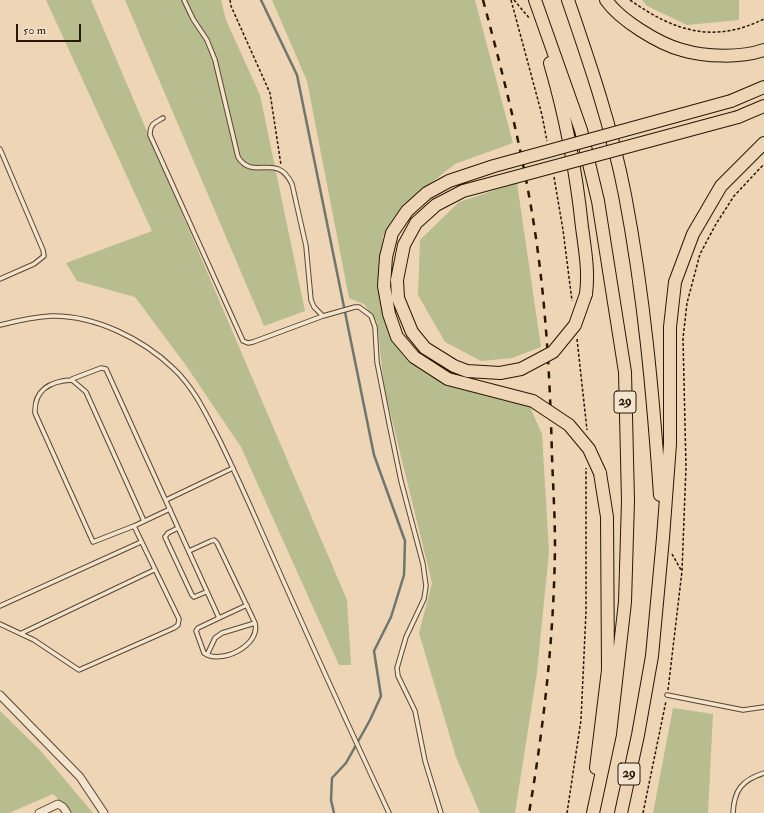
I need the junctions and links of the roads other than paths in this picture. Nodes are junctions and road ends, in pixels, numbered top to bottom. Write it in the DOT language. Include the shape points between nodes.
graph roads {
  1 [pos="184,0"];
  2 [pos="533,0"];
  3 [pos="568,0"];
  4 [pos="606,0"];
  5 [pos="764,50"];
  6 [pos="764,87"];
  7 [pos="764,106"];
  8 [pos="163,118"];
  9 [pos="764,142"];
  10 [pos="0,149"];
  11 [pos="1,156"];
  12 [pos="0,279"];
  13 [pos="324,316"];
  14 [pos="0,325"];
  15 [pos="72,380"];
  16 [pos="233,468"];
  17 [pos="166,500"];
  18 [pos="170,509"];
  19 [pos="144,521"];
  20 [pos="134,526"];
  21 [pos="178,528"];
  22 [pos="664,538"];
  23 [pos="141,542"];
  24 [pos="189,552"];
  25 [pos="154,570"];
  26 [pos="206,592"];
  27 [pos="246,605"];
  28 [pos="0,606"];
  29 [pos="218,618"];
  30 [pos="255,623"];
  31 [pos="0,624"];
  32 [pos="22,633"];
  33 [pos="207,655"];
  34 [pos="0,695"];
  35 [pos="668,695"];
  36 [pos="764,707"];
  37 [pos="764,773"];
  38 [pos="40,813"];
  39 [pos="67,813"];
  40 [pos="104,813"];
  41 [pos="389,813"];
  42 [pos="441,813"];
  43 [pos="591,813"];
  44 [pos="621,813"];
  45 [pos="733,813"];
  1 -- 13 [label="lane" via="216,60 238,157 242,164 248,167 275,167 288,175 295,192 306,246 311,300 314,307"];
  2 -- 7 [label="highway, bridge" via="569,132 580,206 588,276 586,294 575,325 553,352 521,368 500,373 467,371 454,366 425,348 412,332 398,298 397,280 404,245 416,224 436,205 463,191 738,117"];
  2 -- 43 [label="highway, 29" via="580,130 598,201 625,372 628,501 625,602 610,734"];
  3 -- 22 [label="highway, 29" via="596,79 624,194 640,283 650,364"];
  4 -- 5 [label="highway" via="643,32 682,50 724,56"];
  6 -- 43 [label="highway, bridge" via="731,101 494,166 449,181 427,193 408,211 392,233 386,257 384,286 389,314 398,337 414,357 448,379 533,401 569,425 589,449 600,473 607,517 608,670"];
  8 -- 13 [label="lane" via="152,124 150,135 241,339 248,343 254,342"];
  9 -- 22 [label="highway" via="721,186 693,234 675,282 670,327 670,444"];
  10 -- 11 [label="lane"];
  11 -- 12 [label="lane" via="44,250 44,256 34,264"];
  13 -- 42 [label="lane" via="358,307 371,316 375,327 376,362 426,586 424,598 406,637 397,668 398,676 415,711 425,762"];
  14 -- 16 [label="lane" via="51,316 82,320 107,327 133,339 154,352 189,386"];
  15 -- 17 [label="lane" via="101,368 106,369"];
  15 -- 19 [label="lane" via="86,392"];
  15 -- 20 [label="lane" via="51,384 40,392 34,402 35,413 93,542"];
  16 -- 17 [label="lane"];
  16 -- 41 [label="lane"];
  17 -- 18 [label="lane"];
  18 -- 19 [label="lane"];
  18 -- 21 [label="lane"];
  19 -- 20 [label="lane"];
  20 -- 23 [label="lane"];
  21 -- 24 [label="lane"];
  21 -- 26 [label="lane" via="165,537 192,595 194,597"];
  22 -- 44 [label="highway, 29" via="652,656"];
  23 -- 25 [label="lane"];
  23 -- 28 [label="lane"];
  24 -- 26 [label="lane"];
  24 -- 27 [label="lane" via="214,540"];
  25 -- 32 [label="lane"];
  25 -- 32 [label="lane" via="179,619 174,628 79,670"];
  26 -- 29 [label="lane"];
  27 -- 29 [label="lane"];
  27 -- 30 [label="lane"];
  29 -- 33 [label="lane" via="196,631"];
  30 -- 33 [label="lane" via="222,632 215,638"];
  30 -- 33 [label="lane" via="256,633 250,643 220,657"];
  31 -- 32 [label="lane"];
  34 -- 40 [label="street" via="80,777"];
  35 -- 36 [label="lane" via="744,710"];
  37 -- 45 [label="lane" via="743,782 736,792"];
  38 -- 39 [label="street" via="58,804"];
}
